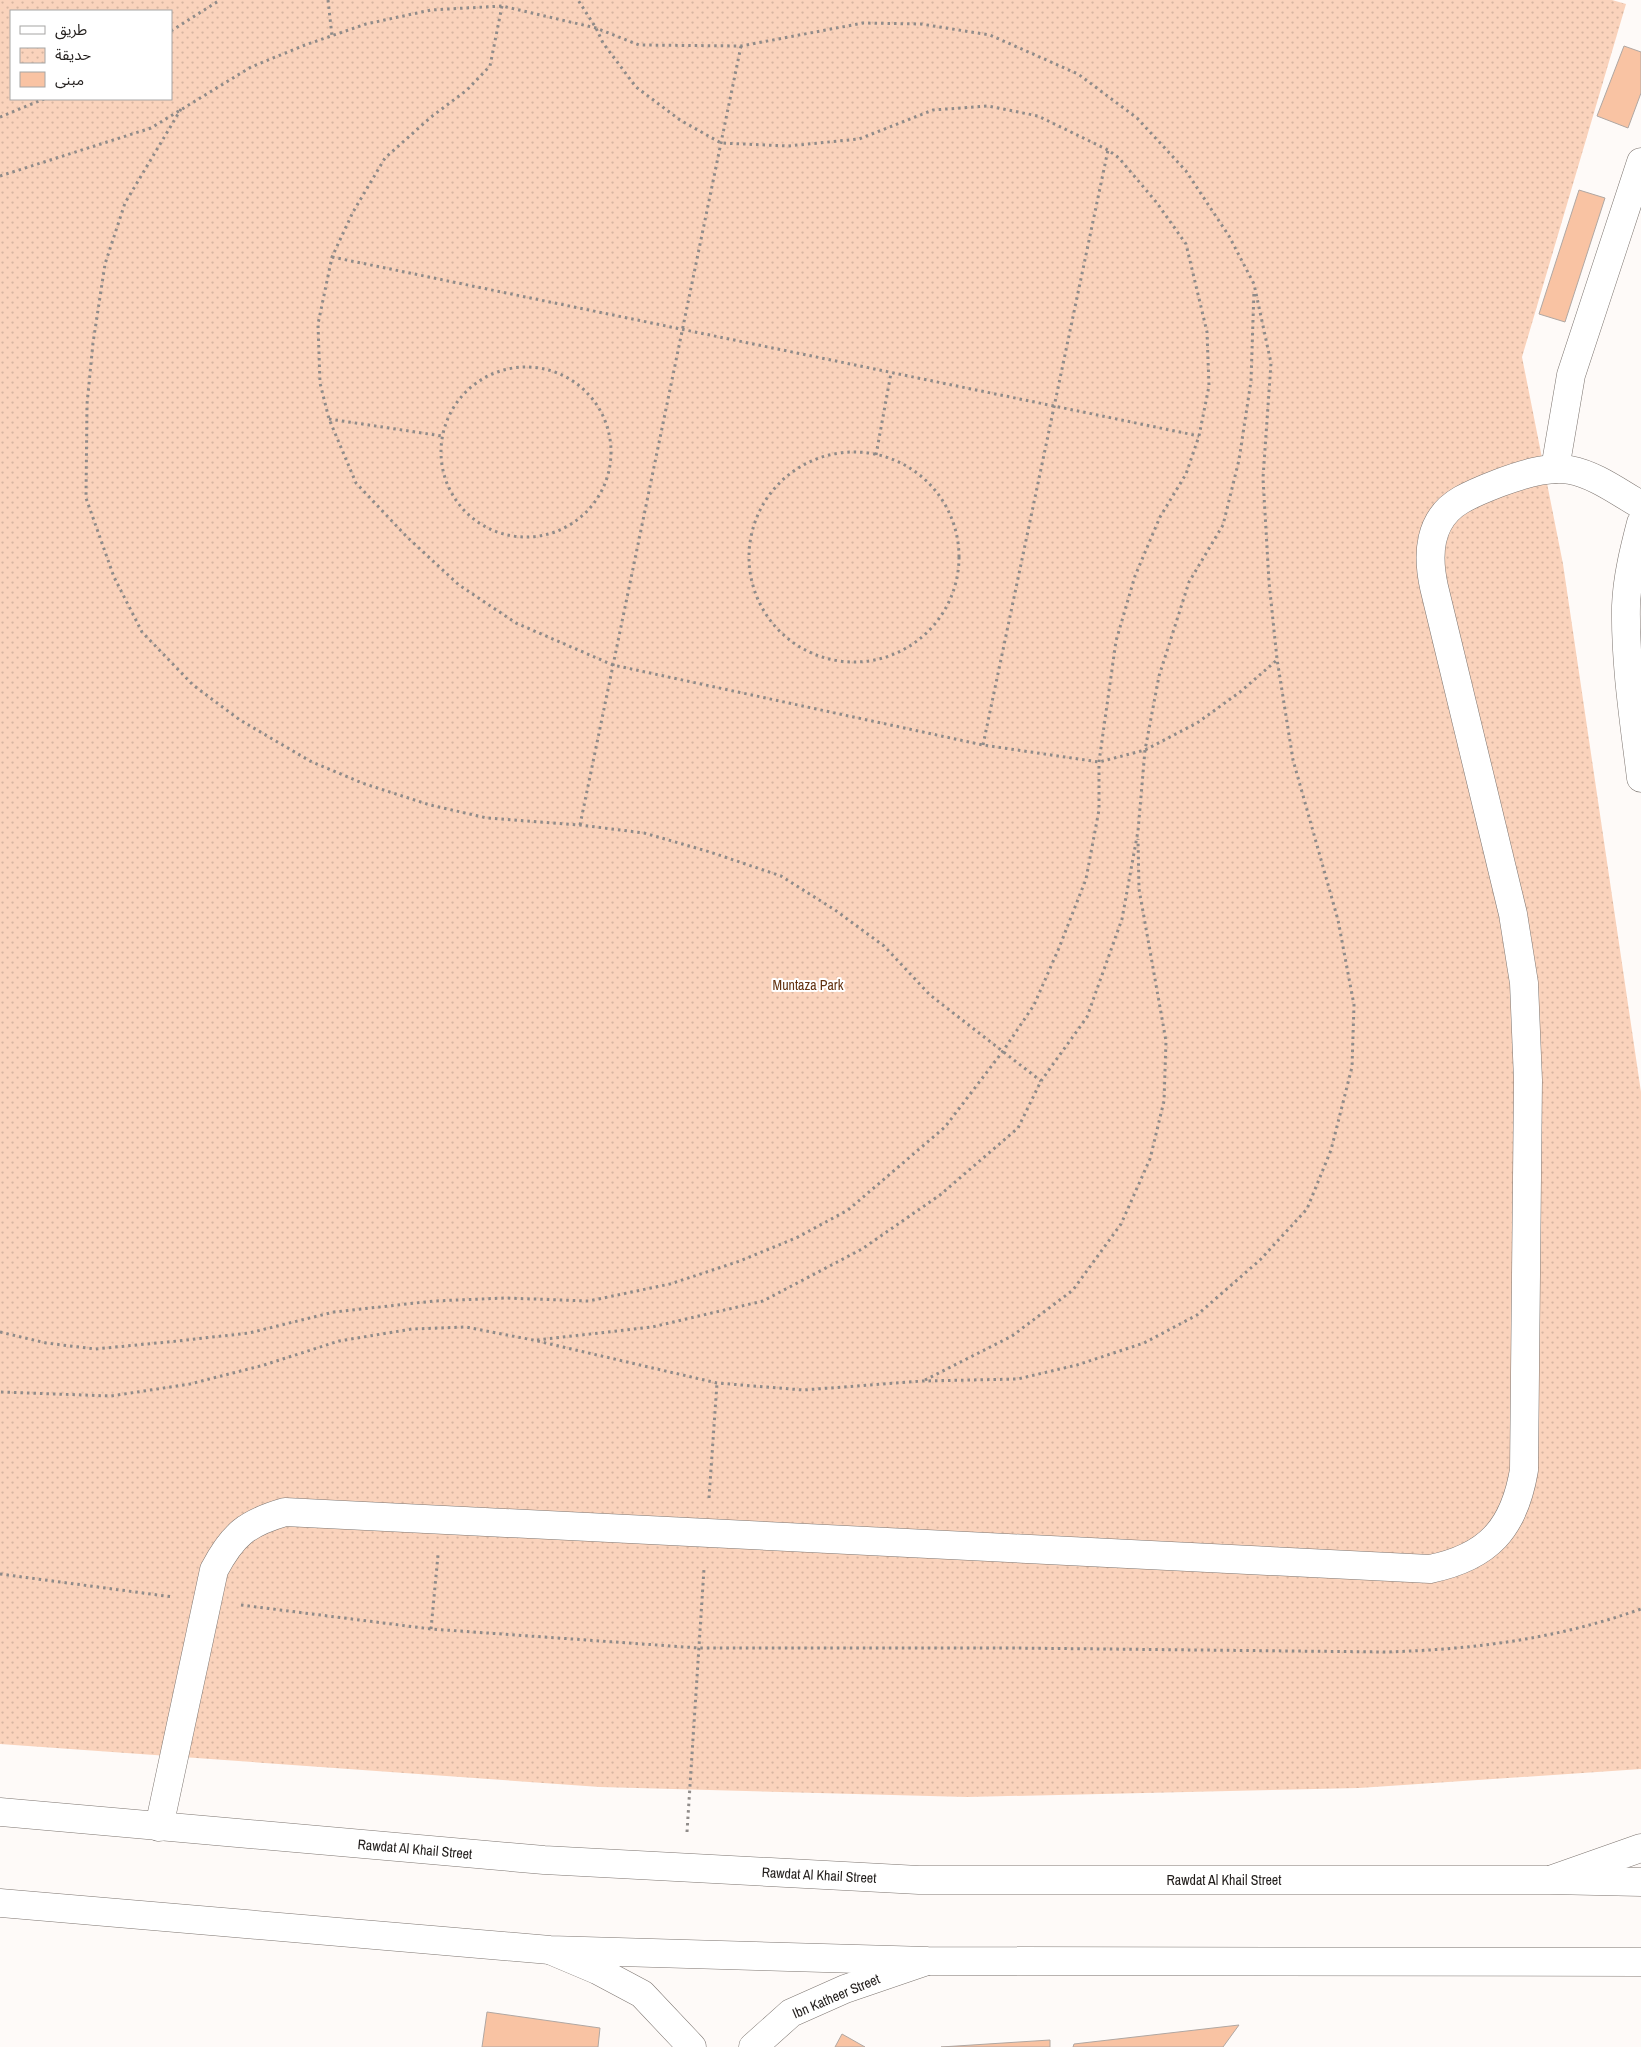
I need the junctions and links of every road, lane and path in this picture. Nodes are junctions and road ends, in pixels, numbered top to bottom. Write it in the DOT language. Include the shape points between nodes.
graph roads {
  1 [pos="220,0"];
  2 [pos="328,0"];
  3 [pos="578,0"];
  4 [pos="502,6"];
  5 [pos="596,28"];
  6 [pos="172,31"];
  7 [pos="332,36"];
  8 [pos="741,46"];
  9 [pos="42,100"];
  10 [pos="181,109"];
  11 [pos="0,117"];
  12 [pos="721,143"];
  13 [pos="1108,150"];
  14 [pos="1641,162"];
  15 [pos="0,176"];
  16 [pos="332,257"];
  17 [pos="1254,284"];
  18 [pos="683,330"];
  19 [pos="891,373"];
  20 [pos="1054,406"];
  21 [pos="328,419"];
  22 [pos="442,436"];
  23 [pos="1199,436"];
  24 [pos="876,455"];
  25 [pos="1555,469"];
  26 [pos="1641,505"];
  27 [pos="1641,523"];
  28 [pos="1277,659"];
  29 [pos="613,665"];
  30 [pos="984,745"];
  31 [pos="1145,750"];
  32 [pos="1099,762"];
  33 [pos="1641,778"];
  34 [pos="580,825"];
  35 [pos="1138,831"];
  36 [pos="1003,1051"];
  37 [pos="1041,1081"];
  38 [pos="0,1332"];
  39 [pos="534,1340"];
  40 [pos="923,1381"];
  41 [pos="717,1383"];
  42 [pos="0,1392"];
  43 [pos="442,1519"];
  44 [pos="706,1532"];
  45 [pos="0,1574"];
  46 [pos="208,1601"];
  47 [pos="1641,1609"];
  48 [pos="431,1629"];
  49 [pos="699,1648"];
  50 [pos="0,1812"];
  51 [pos="159,1828"];
  52 [pos="1641,1848"];
  53 [pos="685,1868"];
  54 [pos="1549,1880"];
  55 [pos="1641,1882"];
  56 [pos="0,1903"];
  57 [pos="550,1950"];
  58 [pos="928,1960"];
  59 [pos="1641,1962"];
  60 [pos="692,2047"];
  61 [pos="753,2047"];
  1 -- 6 [label="path"];
  2 -- 7 [label="path"];
  3 -- 5 [label="path"];
  4 -- 5 [label="path"];
  4 -- 7 [label="path" via="431,10 366,24"];
  4 -- 16 [label="path" via="490,66 467,90 385,158 353,212"];
  5 -- 8 [label="path" via="639,45"];
  5 -- 12 [label="path" via="603,43 636,87 680,120"];
  7 -- 10 [label="path" via="251,67"];
  8 -- 12 [label="path"];
  8 -- 17 [label="path" via="864,23 921,24 990,35 1078,74 1137,118 1186,171"];
  9 -- 11 [label="path"];
  10 -- 15 [label="path" via="151,128"];
  10 -- 34 [label="path" via="125,203 105,264 87,404 86,498 114,577 142,632 193,685 240,720 310,762 430,805 487,818"];
  12 -- 13 [label="path" via="788,146 859,139 933,110 988,106 1038,116"];
  12 -- 18 [label="path"];
  13 -- 20 [label="path"];
  13 -- 23 [label="path" via="1119,158 1157,203 1186,244 1207,332 1209,386"];
  14 -- 25 [label="main road" via="1571,375"];
  16 -- 18 [label="path"];
  16 -- 21 [label="path" via="318,324 320,383"];
  17 -- 28 [label="path" via="1271,363 1263,478"];
  17 -- 31 [label="path" via="1251,381 1239,460 1223,525 1189,582 1159,676"];
  18 -- 19 [label="path"];
  18 -- 29 [label="path"];
  19 -- 20 [label="path"];
  19 -- 24 [label="path"];
  20 -- 23 [label="path"];
  20 -- 30 [label="path"];
  21 -- 22 [label="path"];
  21 -- 29 [label="path" via="356,484 407,538 459,585 516,623"];
  22 -- 22 [label="path" via="441,459 446,481 456,501 471,518 490,530 511,536 534,538 556,533 575,523 591,508 604,488 611,467 607,423 597,403 582,386 563,374 541,367 519,366 497,371 477,381 460,396"];
  23 -- 32 [label="path" via="1186,474 1160,517 1135,576 1116,641"];
  24 -- 24 [label="path" via="843,453 803,466 782,481 766,500 755,523 750,548 751,573 758,598 770,620 787,638 809,652 832,660 857,663 883,659 906,649 926,634 942,615 957,576 958,542 951,517 938,495 922,476 900,463"];
  25 -- 26 [label="main road" via="1569,470 1598,480"];
  25 -- 44 [label="main road" via="1509,479 1460,500 1438,524 1429,555 1434,588 1511,905 1527,1024 1524,1470 1514,1510 1495,1537 1476,1553 1454,1564 1430,1569"];
  27 -- 33 [label="main road" via="1633,552 1626,605 1628,670"];
  28 -- 31 [label="path" via="1240,692 1196,723"];
  28 -- 40 [label="path" via="1293,760 1338,920 1354,1005 1352,1067 1331,1150 1307,1209 1260,1260 1197,1315 1144,1343 1018,1379"];
  29 -- 30 [label="path"];
  29 -- 34 [label="path"];
  30 -- 32 [label="path"];
  31 -- 32 [label="path"];
  31 -- 35 [label="path"];
  32 -- 36 [label="path" via="1099,810 1086,880 1034,1005"];
  34 -- 36 [label="path" via="644,833 781,876 884,946 930,995"];
  35 -- 37 [label="path" via="1122,919 1087,1018"];
  35 -- 40 [label="path" via="1139,889 1166,1041 1164,1101 1150,1159 1121,1224 1073,1290 1012,1336"];
  36 -- 37 [label="path"];
  36 -- 38 [label="path" via="945,1127 848,1210 798,1238 670,1284 588,1301 452,1300 334,1312 249,1333 95,1348 46,1343"];
  37 -- 39 [label="path" via="1018,1128 940,1195 862,1249 763,1301 652,1327"];
  39 -- 41 [label="path"];
  39 -- 42 [label="path" via="466,1327 412,1329 338,1341 190,1384 112,1396"];
  40 -- 41 [label="path" via="803,1390"];
  41 -- 44 [label="path"];
  43 -- 44 [label="main road"];
  43 -- 46 [label="main road" via="285,1512 262,1519 242,1531 225,1548 214,1570"];
  43 -- 48 [label="path"];
  44 -- 49 [label="path"];
  45 -- 46 [label="path"];
  46 -- 48 [label="path"];
  46 -- 51 [label="main road"];
  47 -- 49 [label="path" via="1559,1633 1503,1644 1445,1650"];
  48 -- 49 [label="path"];
  49 -- 53 [label="path"];
  50 -- 51 [label="main road, Rawdat Al Khail Street"];
  51 -- 53 [label="main road, Rawdat Al Khail Street"];
  52 -- 54 [label="main road"];
  53 -- 54 [label="main road, Rawdat Al Khail Street" via="919,1880"];
  54 -- 55 [label="main road, Rawdat Al Khail Street"];
  56 -- 57 [label="main road"];
  57 -- 58 [label="main road"];
  57 -- 60 [label="main road" via="642,1994"];
  58 -- 59 [label="main road"];
  58 -- 61 [label="main road, Ibn Katheer Street" via="845,1989 791,2014"];
}
